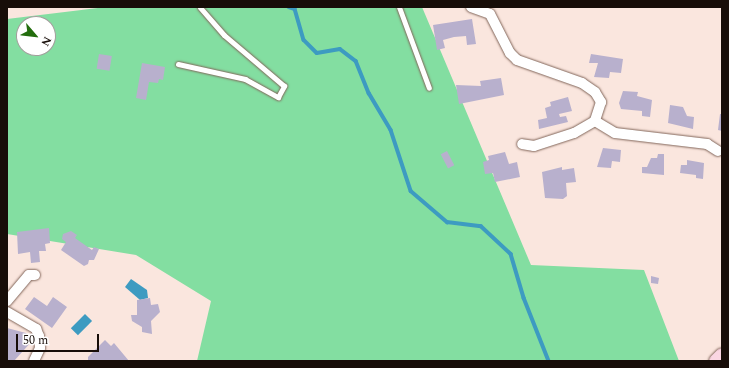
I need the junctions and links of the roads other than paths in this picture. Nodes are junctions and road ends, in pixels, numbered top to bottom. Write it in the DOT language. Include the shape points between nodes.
graph roads {
  1 [pos="200,7"];
  2 [pos="398,7"];
  3 [pos="471,7"];
  4 [pos="178,64"];
  5 [pos="429,88"];
  6 [pos="595,121"];
  7 [pos="522,144"];
  8 [pos="718,150"];
  9 [pos="36,275"];
  10 [pos="7,301"];
  11 [pos="7,312"];
  12 [pos="722,355"];
  13 [pos="34,361"];
  14 [pos="716,361"];
  1 -- 4 [label="lane" via="224,35 284,86 278,97 246,79"];
  2 -- 5 [label="lane"];
  3 -- 6 [label="street" via="490,14 510,53 517,60 582,83 595,92 601,102"];
  6 -- 7 [label="street" via="574,133 534,146"];
  6 -- 8 [label="street" via="615,133 707,144"];
  9 -- 10 [label="street" via="29,275"];
  11 -- 13 [label="street" via="36,329 40,336 40,348"];
  12 -- 14 [label="main road"];
}
